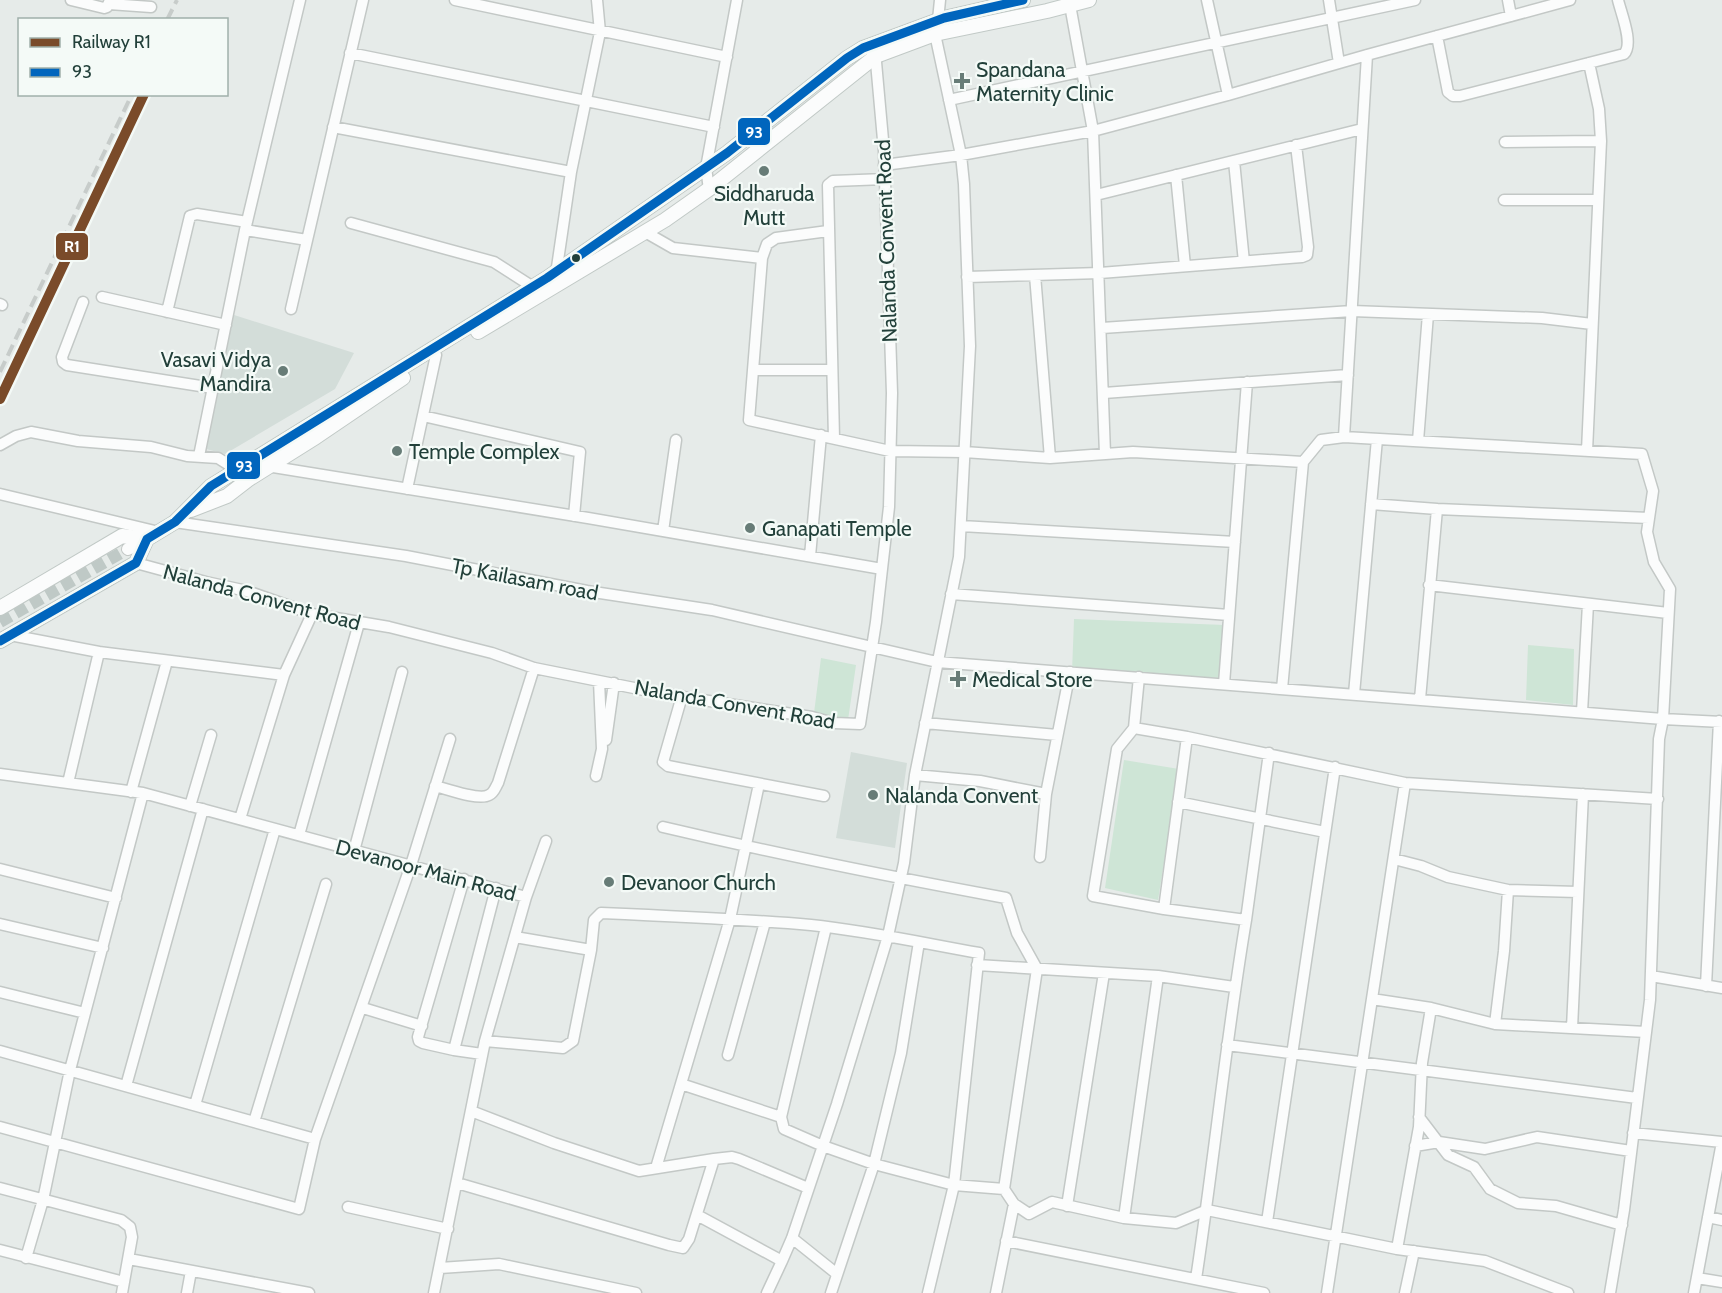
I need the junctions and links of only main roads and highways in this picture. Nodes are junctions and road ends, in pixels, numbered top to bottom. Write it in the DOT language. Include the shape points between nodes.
graph roads {
  1 [pos="1023,0"];
  2 [pos="1089,0"];
  3 [pos="936,27"];
  4 [pos="875,50"];
  5 [pos="556,279"];
  6 [pos="264,462"];
  7 [pos="188,511"];
  8 [pos="153,536"];
  9 [pos="0,608"];
  10 [pos="5,638"];
  1 -- 3 [label="main road"];
  2 -- 3 [label="main road"];
  3 -- 4 [label="main road"];
  4 -- 5 [label="main road" via="709,189 645,232"];
  4 -- 5 [label="main road" via="847,58"];
  5 -- 6 [label="main road" via="316,437"];
  5 -- 6 [label="main road" via="532,287"];
  6 -- 7 [label="main road" via="227,496"];
  6 -- 7 [label="main road" via="237,470 211,486"];
  7 -- 8 [label="main road"];
  8 -- 9 [label="main road" via="122,536"];
  8 -- 10 [label="main road" via="136,562"];
}
